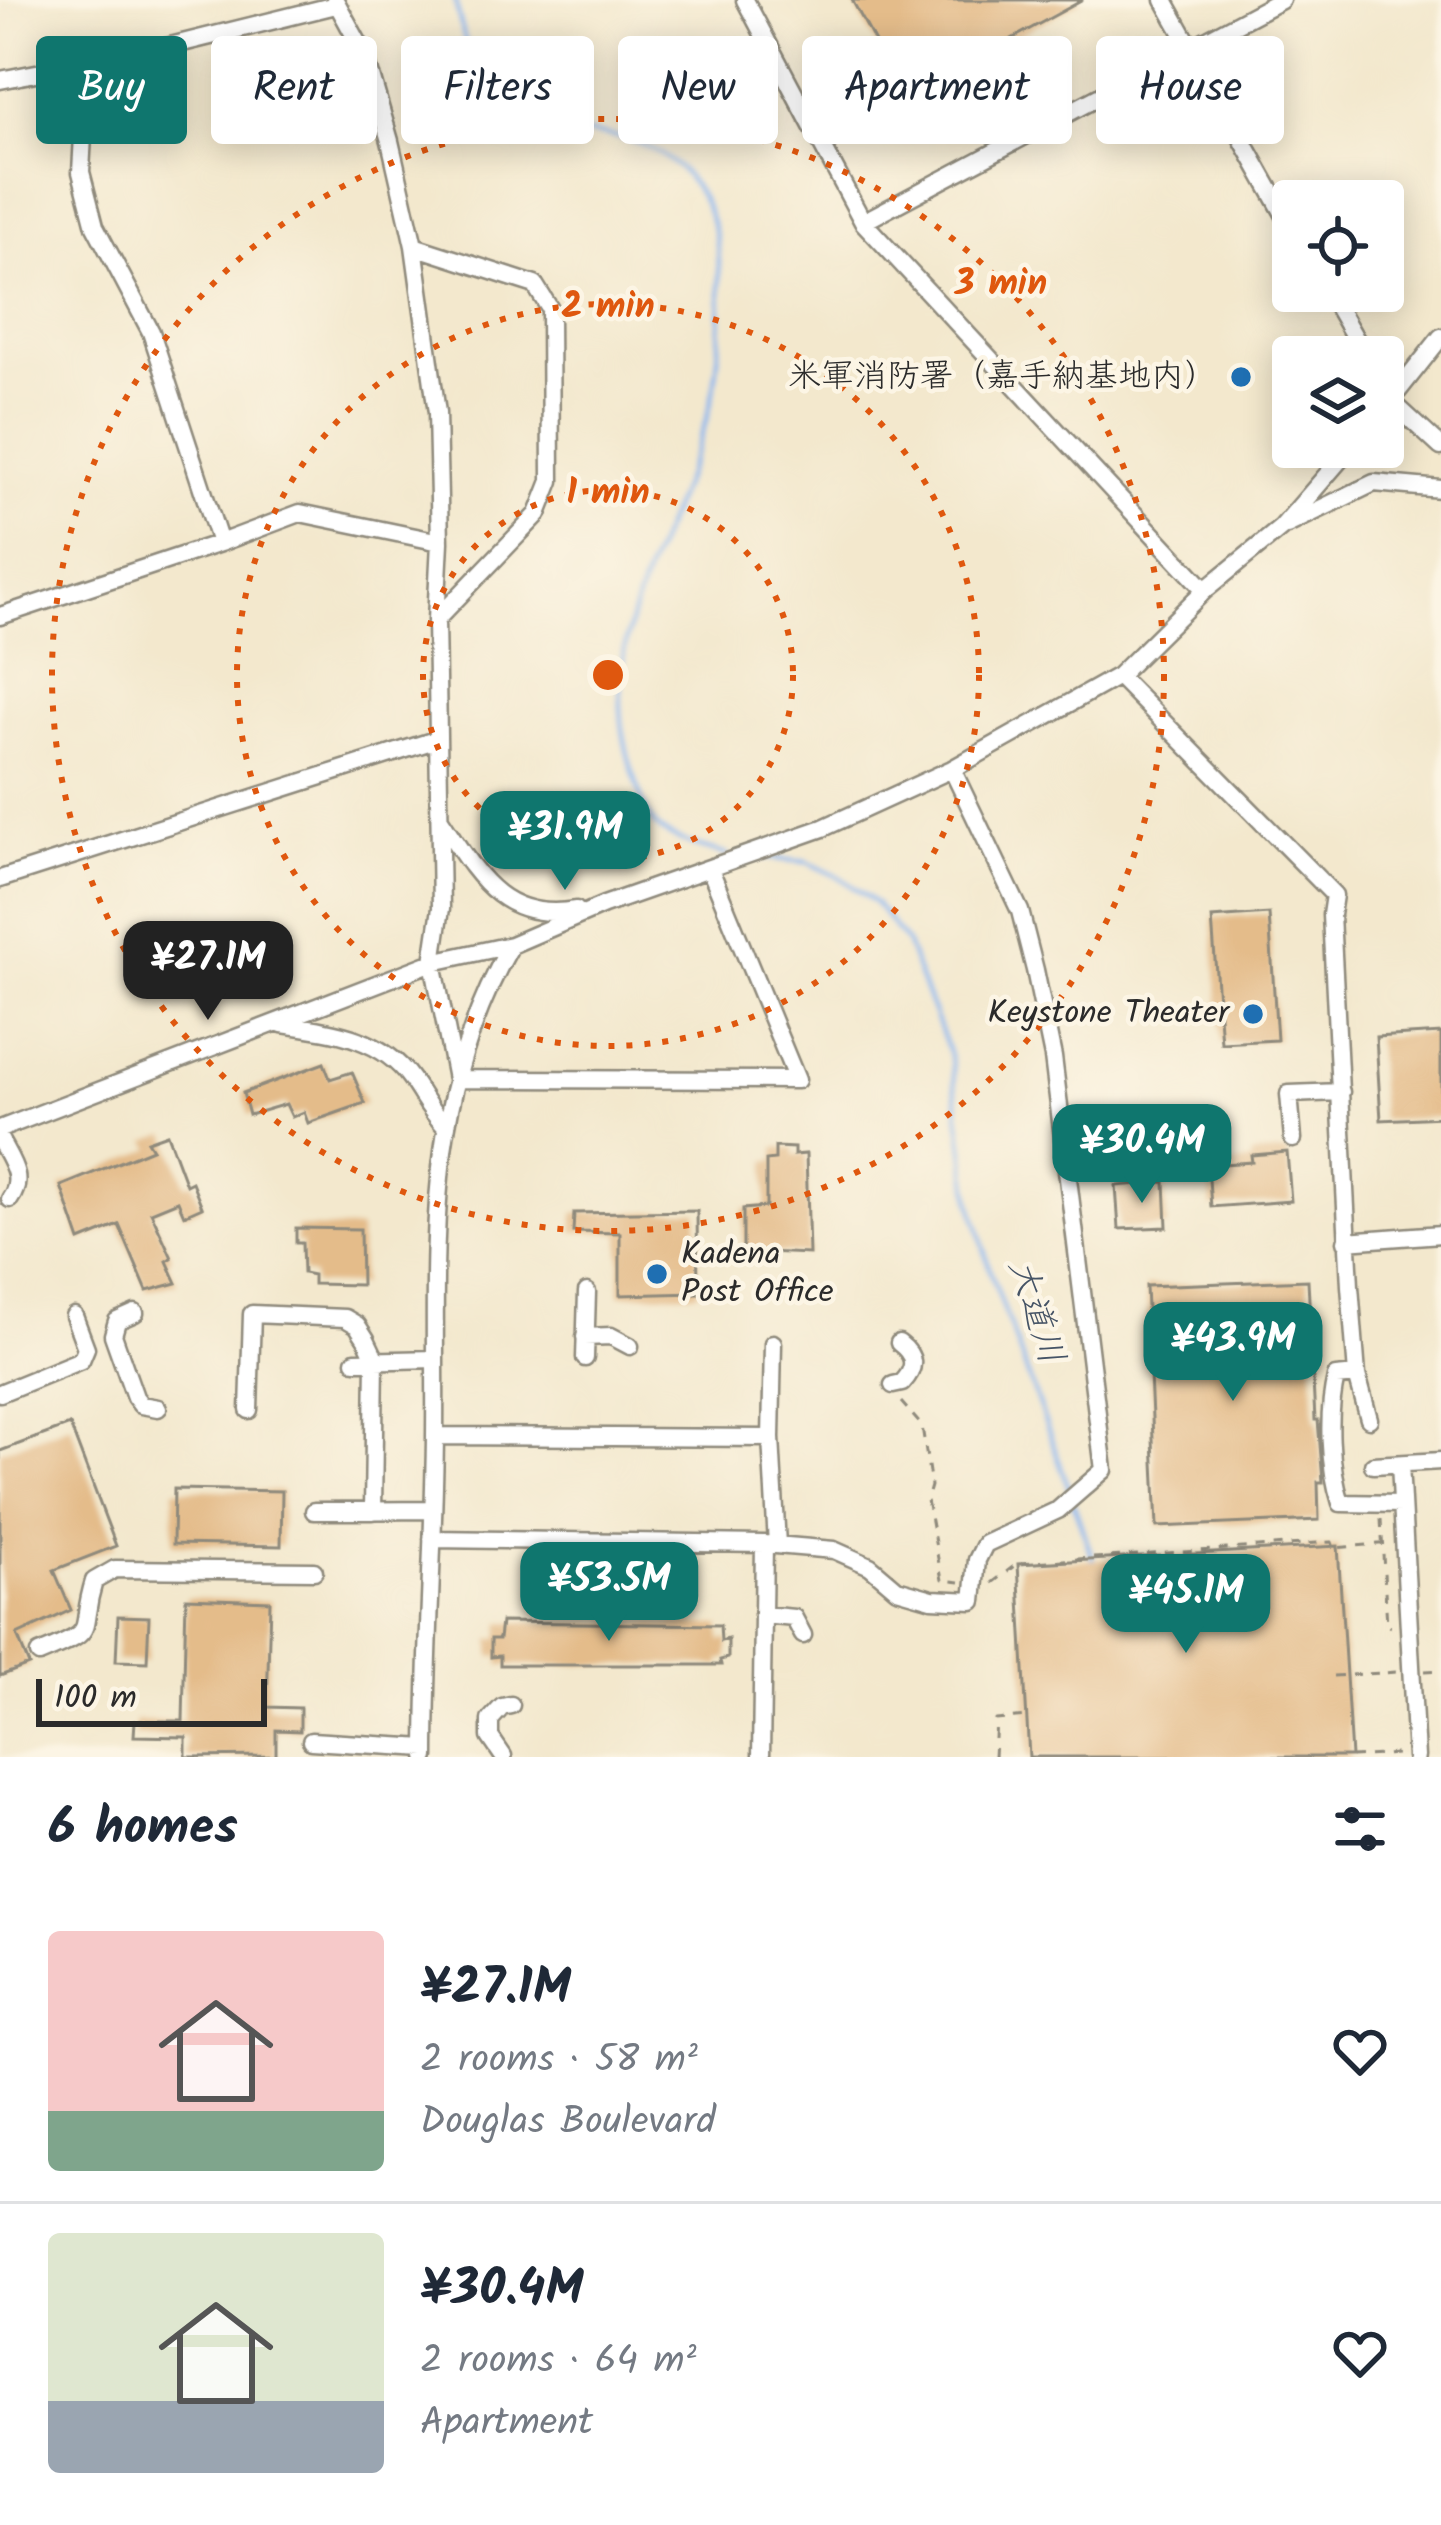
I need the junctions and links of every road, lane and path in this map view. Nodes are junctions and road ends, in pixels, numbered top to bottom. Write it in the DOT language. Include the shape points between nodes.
graph roads {
  1 [pos="745,0"];
  2 [pos="1164,0"];
  3 [pos="1281,0"];
  4 [pos="335,2"];
  5 [pos="1182,36"];
  6 [pos="1211,36"];
  7 [pos="187,38"];
  8 [pos="36,73"];
  9 [pos="0,80"];
  10 [pos="1096,97"];
  11 [pos="83,144"];
  12 [pos="1243,144"];
  13 [pos="1272,194"];
  14 [pos="863,222"];
  15 [pos="414,246"];
  16 [pos="1441,337"];
  17 [pos="1404,379"];
  18 [pos="1404,415"];
  19 [pos="1441,447"];
  20 [pos="1333,468"];
  21 [pos="1441,489"];
  22 [pos="1281,528"];
  23 [pos="440,542"];
  24 [pos="220,543"];
  25 [pos="1205,590"];
  26 [pos="0,616"];
  27 [pos="436,620"];
  28 [pos="1118,676"];
  29 [pos="438,739"];
  30 [pos="952,769"];
  31 [pos="440,818"];
  32 [pos="710,869"];
  33 [pos="0,879"];
  34 [pos="604,905"];
  35 [pos="511,945"];
  36 [pos="433,962"];
  37 [pos="281,1024"];
  38 [pos="456,1079"];
  39 [pos="1341,1092"];
  40 [pos="445,1125"];
  41 [pos="0,1129"];
  42 [pos="1293,1139"];
  43 [pos="0,1140"];
  44 [pos="10,1199"];
  45 [pos="1441,1234"];
  46 [pos="1346,1241"];
  47 [pos="587,1292"];
  48 [pos="135,1313"];
  49 [pos="74,1316"];
  50 [pos="585,1337"];
  51 [pos="773,1343"];
  52 [pos="899,1343"];
  53 [pos="630,1346"];
  54 [pos="375,1358"];
  55 [pos="585,1358"];
  56 [pos="435,1359"];
  57 [pos="355,1361"];
  58 [pos="1357,1375"];
  59 [pos="895,1392"];
  60 [pos="0,1393"];
  61 [pos="158,1408"];
  62 [pos="249,1410"];
  63 [pos="1369,1419"];
  64 [pos="435,1436"];
  65 [pos="771,1438"];
  66 [pos="1441,1461"];
  67 [pos="1400,1464"];
  68 [pos="1373,1466"];
  69 [pos="1402,1504"];
  70 [pos="433,1510"];
  71 [pos="314,1511"];
  72 [pos="373,1511"];
  73 [pos="1381,1513"];
  74 [pos="432,1539"];
  75 [pos="1404,1542"];
  76 [pos="657,1543"];
  77 [pos="1383,1544"];
  78 [pos="771,1545"];
  79 [pos="314,1571"];
  80 [pos="974,1584"];
  81 [pos="656,1590"];
  82 [pos="763,1615"];
  83 [pos="1397,1632"];
  84 [pos="803,1635"];
  85 [pos="39,1654"];
  86 [pos="1441,1670"];
  87 [pos="1411,1672"];
  88 [pos="1333,1676"];
  89 [pos="511,1705"];
  90 [pos="1027,1717"];
  91 [pos="311,1741"];
  92 [pos="426,1753"];
  93 [pos="1416,1755"];
  94 [pos="503,1756"];
  95 [pos="761,1757"];
  96 [pos="994,1757"];
  97 [pos="1351,1757"];
  1 -- 14 [label="street"];
  2 -- 5 [label="street"];
  3 -- 6 [label="street"];
  4 -- 7 [label="street"];
  4 -- 15 [label="street" via="365,56"];
  8 -- 9 [label="street"];
  10 -- 14 [label="street"];
  11 -- 24 [label="street" via="95,226 151,332"];
  12 -- 13 [label="street"];
  14 -- 25 [label="street"];
  15 -- 23 [label="street" via="437,413"];
  15 -- 27 [label="street" via="535,286 550,309 551,481 538,514"];
  16 -- 17 [label="street"];
  18 -- 19 [label="street"];
  20 -- 22 [label="street"];
  21 -- 22 [label="street" via="1374,483"];
  22 -- 25 [label="street"];
  23 -- 24 [label="street" via="300,512"];
  23 -- 27 [label="street"];
  24 -- 26 [label="street"];
  25 -- 28 [label="street"];
  27 -- 29 [label="street"];
  28 -- 30 [label="street"];
  28 -- 39 [label="street" via="1334,895"];
  29 -- 31 [label="street"];
  29 -- 33 [label="street"];
  30 -- 32 [label="street"];
  30 -- 80 [label="street" via="1019,911 1035,970 1104,1470 1058,1510 985,1544"];
  31 -- 34 [label="street" via="493,893 514,905 557,913"];
  31 -- 36 [label="street"];
  32 -- 34 [label="street"];
  32 -- 38 [label="street" via="797,1080"];
  34 -- 35 [label="street"];
  35 -- 36 [label="street"];
  35 -- 38 [label="street" via="484,993"];
  36 -- 37 [label="street"];
  36 -- 38 [label="street"];
  37 -- 40 [label="street" via="347,1036 386,1054"];
  37 -- 41 [label="street"];
  38 -- 40 [label="street"];
  39 -- 42 [label="street" via="1288,1094"];
  39 -- 46 [label="street"];
  40 -- 56 [label="street" via="434,1214"];
  43 -- 44 [label="street" via="18,1175"];
  45 -- 46 [label="street"];
  46 -- 58 [label="street"];
  47 -- 50 [label="street"];
  48 -- 61 [label="street" via="117,1321 113,1335 135,1397"];
  49 -- 60 [label="street" via="86,1348 81,1360"];
  50 -- 53 [label="street" via="611,1336"];
  50 -- 55 [label="street"];
  51 -- 65 [label="street"];
  52 -- 59 [label="street" via="913,1364"];
  54 -- 56 [label="street"];
  54 -- 57 [label="street"];
  54 -- 62 [label="street" via="345,1318 252,1315"];
  54 -- 72 [label="street"];
  56 -- 64 [label="street"];
  58 -- 63 [label="street"];
  58 -- 69 [label="street" via="1336,1377 1330,1399 1341,1503"];
  59 -- 80 [label="path" via="922,1426 943,1580"];
  64 -- 65 [label="street"];
  64 -- 70 [label="street"];
  65 -- 78 [label="street"];
  66 -- 67 [label="street"];
  67 -- 68 [label="street"];
  67 -- 69 [label="street"];
  69 -- 75 [label="street"];
  70 -- 72 [label="street"];
  70 -- 74 [label="street"];
  71 -- 72 [label="street"];
  73 -- 77 [label="path"];
  74 -- 76 [label="street"];
  74 -- 92 [label="street"];
  75 -- 77 [label="path"];
  75 -- 87 [label="street"];
  76 -- 78 [label="street"];
  76 -- 81 [label="street"];
  77 -- 80 [label="path" via="1018,1563 988,1586"];
  77 -- 83 [label="path" via="1387,1625"];
  78 -- 80 [label="street" via="834,1550 897,1589 932,1599 973,1601"];
  78 -- 82 [label="street"];
  79 -- 85 [label="street" via="115,1569 94,1581 78,1638"];
  82 -- 84 [label="street" via="794,1618"];
  82 -- 95 [label="street"];
  86 -- 87 [label="path"];
  87 -- 88 [label="path"];
  87 -- 93 [label="street"];
  89 -- 94 [label="street" via="490,1720"];
  90 -- 96 [label="path" via="996,1720"];
  91 -- 92 [label="street"];
  93 -- 97 [label="path"];
}
